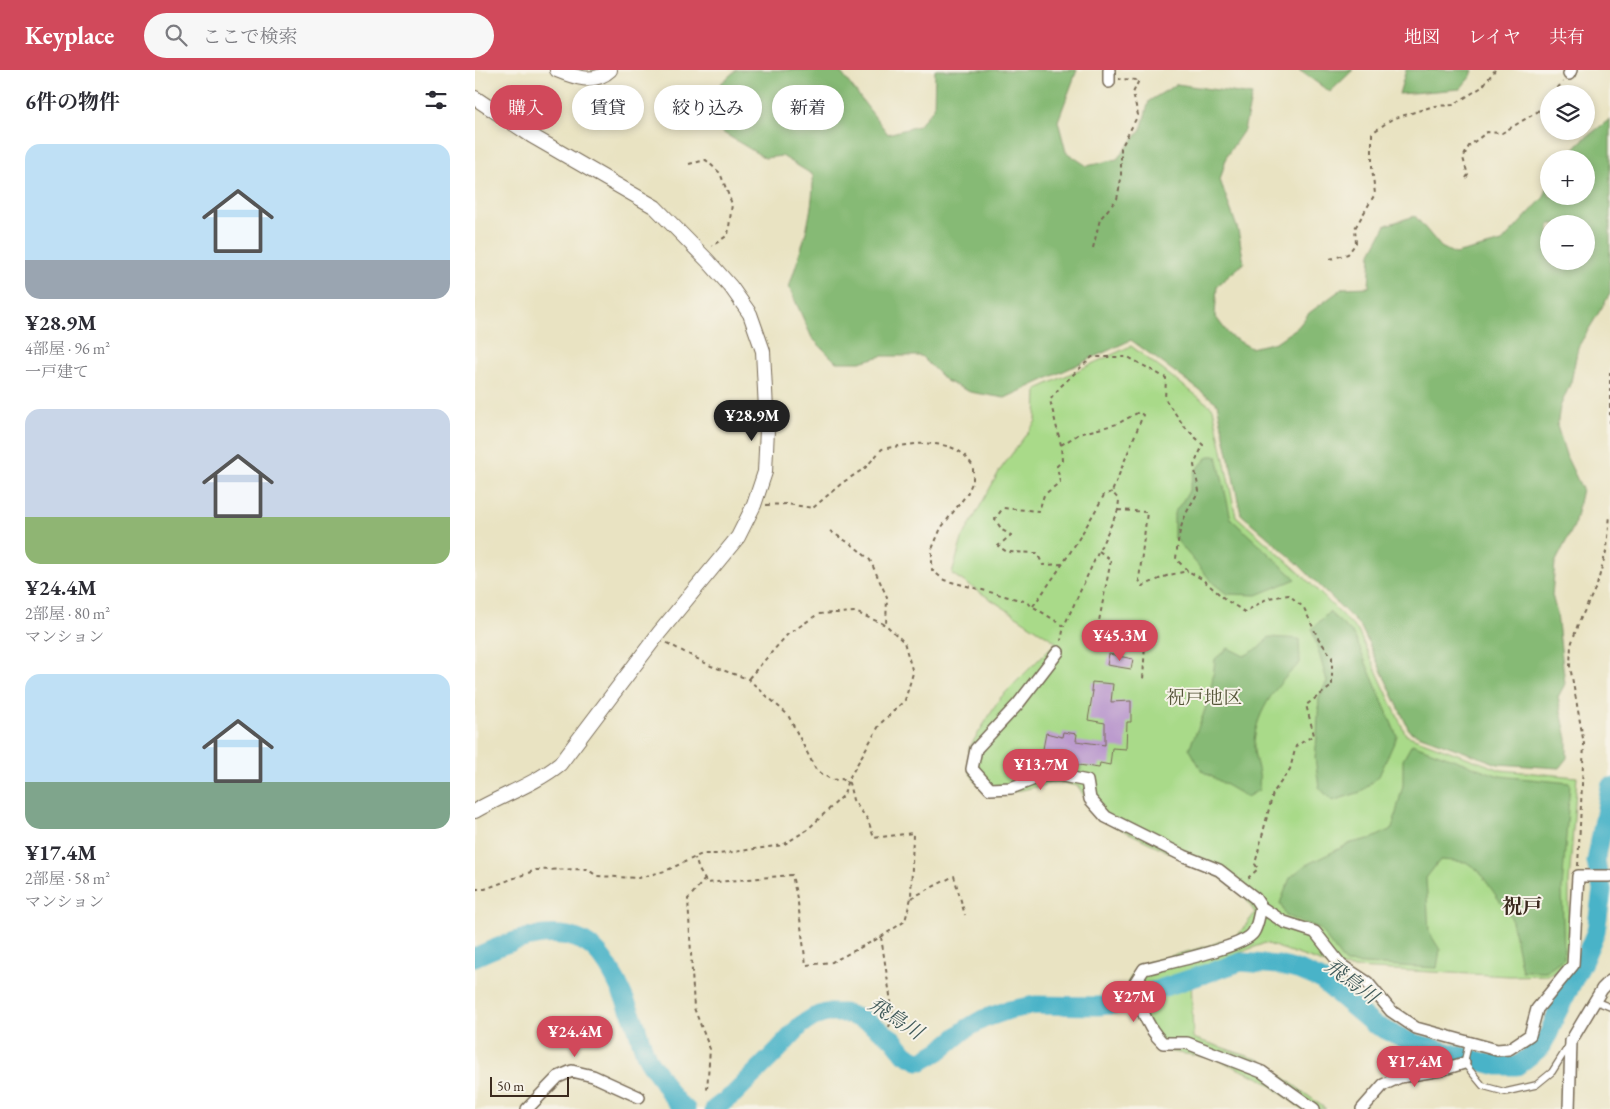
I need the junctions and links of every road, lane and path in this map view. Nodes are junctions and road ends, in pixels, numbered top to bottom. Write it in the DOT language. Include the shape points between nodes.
graph roads {
  1 [pos="557,70"];
  2 [pos="610,70"];
  3 [pos="1495,70"];
  4 [pos="1570,72"];
  5 [pos="1109,77"];
  6 [pos="1560,85"];
  7 [pos="475,98"];
  8 [pos="1540,108"];
  9 [pos="689,164"];
  10 [pos="1466,178"];
  11 [pos="1093,248"];
  12 [pos="702,254"];
  13 [pos="1330,259"];
  14 [pos="1610,372"];
  15 [pos="1610,424"];
  16 [pos="1061,445"];
  17 [pos="1112,492"];
  18 [pos="754,505"];
  19 [pos="1118,510"];
  20 [pos="1610,515"];
  21 [pos="830,531"];
  22 [pos="1099,551"];
  23 [pos="1062,564"];
  24 [pos="1188,571"];
  25 [pos="1033,606"];
  26 [pos="886,625"];
  27 [pos="1064,626"];
  28 [pos="655,638"];
  29 [pos="1058,652"];
  30 [pos="748,679"];
  31 [pos="1143,680"];
  32 [pos="847,782"];
  33 [pos="475,811"];
  34 [pos="694,857"];
  35 [pos="1578,876"];
  36 [pos="1610,876"];
  37 [pos="705,879"];
  38 [pos="475,889"];
  39 [pos="911,898"];
  40 [pos="1259,902"];
  41 [pos="965,916"];
  42 [pos="881,937"];
  43 [pos="1610,981"];
  44 [pos="1595,1001"];
  45 [pos="1610,1007"];
  46 [pos="889,1027"];
  47 [pos="1571,1041"];
  48 [pos="1469,1042"];
  49 [pos="1464,1063"];
  50 [pos="707,1090"];
  51 [pos="639,1097"];
  52 [pos="527,1109"];
  53 [pos="1314,1109"];
  54 [pos="1362,1109"];
  55 [pos="1569,1109"];
  1 -- 2 [label="street" via="593,79"];
  3 -- 13 [label="path" via="1482,87 1453,104 1434,106 1393,119 1372,133 1375,194 1355,228 1356,243 1348,254"];
  4 -- 6 [label="path"];
  5 -- 11 [label="path" via="1139,80 1133,93 1138,115 1121,148 1117,200 1100,219"];
  7 -- 12 [label="street" via="532,136 655,207"];
  8 -- 10 [label="path" via="1502,133 1487,132 1469,146 1463,158"];
  9 -- 12 [label="path" via="707,160 720,173 732,204 728,235"];
  12 -- 18 [label="street" via="750,314 763,351 767,429 765,472"];
  14 -- 15 [label="path"];
  16 -- 17 [label="path" via="1079,434 1117,424 1139,412 1143,415"];
  16 -- 23 [label="path" via="1062,461 1057,466 1060,482 1044,495 1039,512 1003,508 995,519 1002,530 1011,535 998,546 1007,552 1037,553 1043,565"];
  16 -- 24 [label="path" via="1050,400 1092,357 1128,357 1166,378 1165,399 1184,426 1203,445 1194,465 1199,491 1186,511 1179,532 1176,559"];
  17 -- 19 [label="path" via="1119,500"];
  17 -- 23 [label="path" via="1104,495"];
  18 -- 25 [label="path" via="787,504 813,508 865,468 881,449 915,443 949,447 963,454 973,466 973,480 967,494 941,528 932,549 933,570 943,580"];
  18 -- 28 [label="street" via="738,538"];
  19 -- 22 [label="path"];
  19 -- 24 [label="path" via="1147,512 1139,580 1142,586"];
  20 -- 35 [label="path" via="1607,548 1597,584 1571,645 1570,666 1584,744"];
  21 -- 26 [label="path" via="870,560 887,597"];
  22 -- 27 [label="path"];
  22 -- 31 [label="path" via="1111,560 1098,626 1108,640 1145,643"];
  23 -- 25 [label="path"];
  24 -- 40 [label="path" via="1245,612 1268,598 1289,595 1304,608 1331,657 1332,686 1307,705 1314,735 1296,746 1290,769 1273,793 1255,864 1258,869 1249,877"];
  25 -- 27 [label="path"];
  26 -- 30 [label="path" via="855,612 818,614 787,635"];
  26 -- 32 [label="path" via="904,642 913,673 905,700 880,724"];
  27 -- 29 [label="path"];
  28 -- 30 [label="path" via="711,666"];
  28 -- 33 [label="street" via="560,764 545,776"];
  29 -- 40 [label="street" via="1018,704 976,749 972,769 977,777 990,789 1011,788 1043,776 1058,775 1087,781 1090,799 1106,817 1219,870"];
  30 -- 32 [label="path" via="788,714 816,770 832,780"];
  32 -- 34 [label="path" via="844,795 807,830 783,845"];
  32 -- 39 [label="path" via="874,838 913,833"];
  34 -- 37 [label="path"];
  34 -- 38 [label="path" via="665,871 638,878 597,876 587,869 536,870 485,889"];
  35 -- 36 [label="street"];
  35 -- 48 [label="street" via="1573,965 1537,1010 1530,1035 1509,1049 1497,1050"];
  37 -- 42 [label="path" via="707,883 792,875 806,965 831,962"];
  37 -- 50 [label="path" via="687,898 694,1008 711,1048"];
  39 -- 41 [label="path" via="954,876"];
  39 -- 42 [label="path" via="905,921"];
  40 -- 48 [label="street" via="1284,922 1315,932 1341,965 1367,982 1397,1016 1416,1028"];
  40 -- 53 [label="street" via="1253,933 1247,937 1217,951 1144,969 1135,982 1139,1004 1153,1034 1163,1043 1187,1043 1262,1072"];
  42 -- 46 [label="path" via="893,1015"];
  43 -- 44 [label="street"];
  44 -- 45 [label="lane"];
  44 -- 47 [label="street"];
  47 -- 49 [label="lane" via="1552,1072 1536,1085 1505,1092 1483,1086"];
  47 -- 55 [label="street"];
  48 -- 49 [label="lane"];
  49 -- 54 [label="street" via="1400,1077 1383,1085"];
  51 -- 52 [label="street" via="593,1076 572,1071 558,1077"];
}
